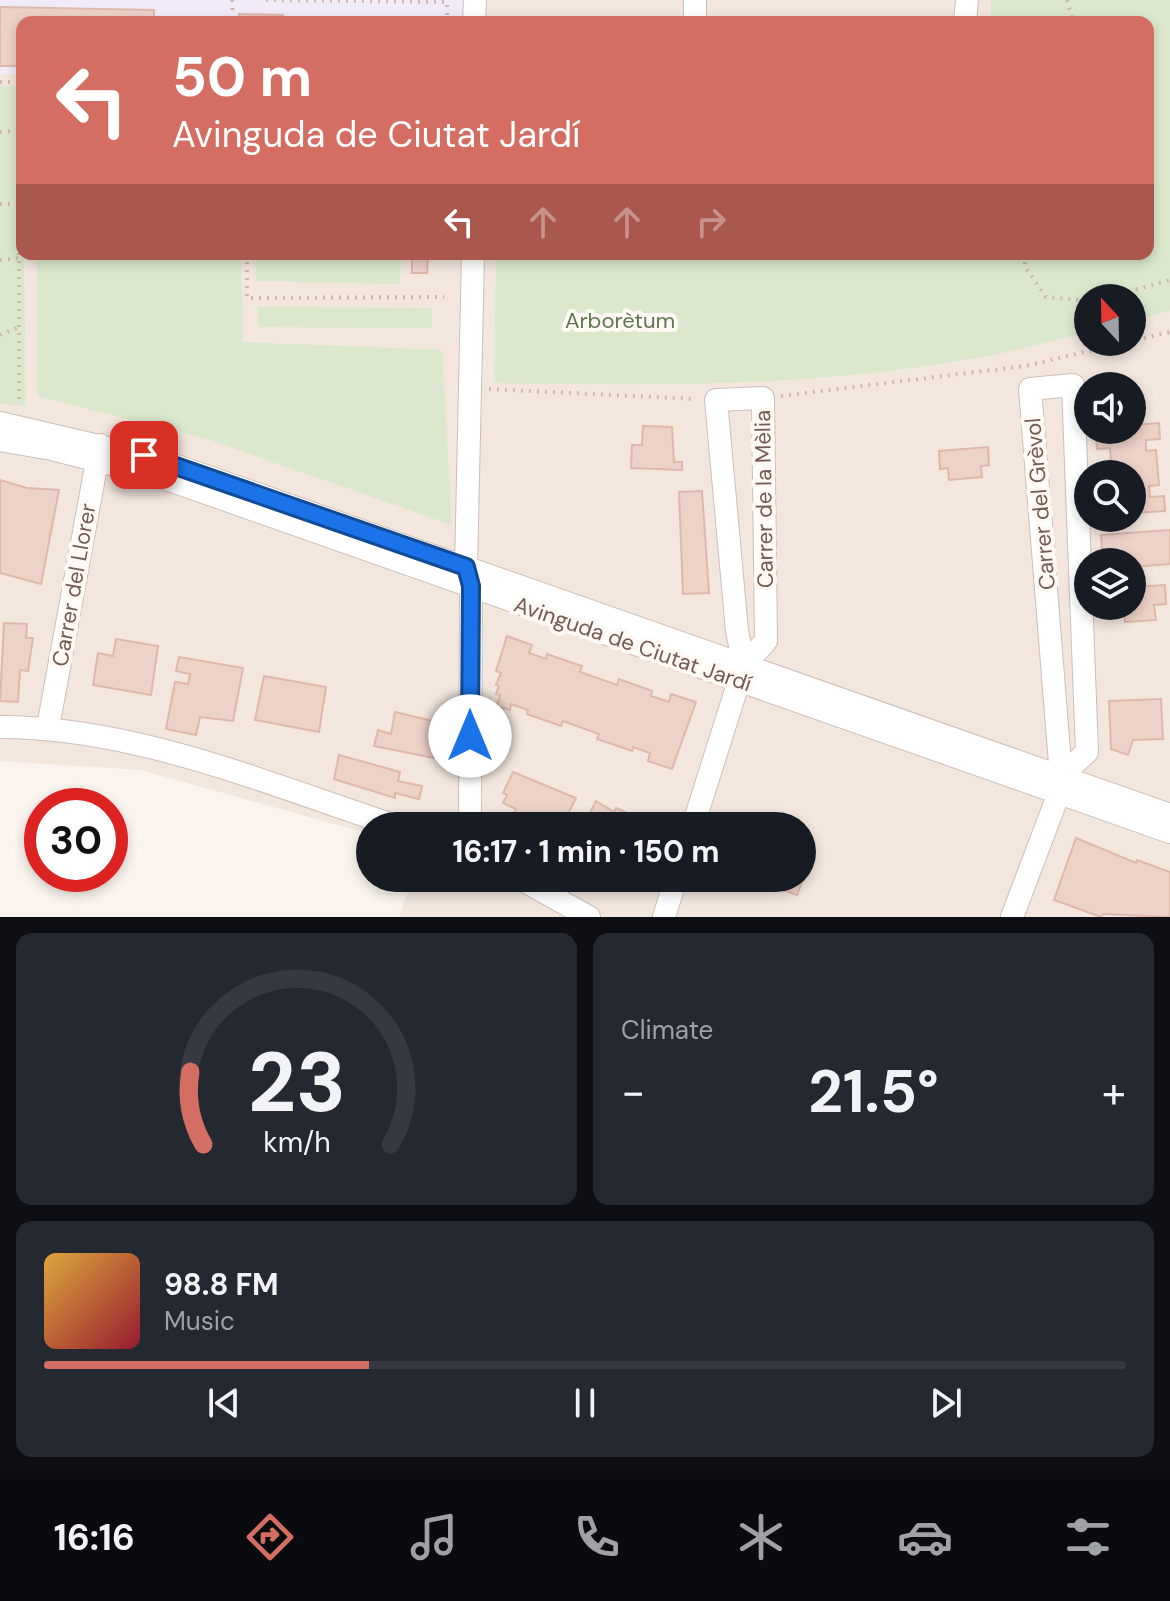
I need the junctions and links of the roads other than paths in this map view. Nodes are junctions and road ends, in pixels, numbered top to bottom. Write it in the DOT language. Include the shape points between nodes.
graph roads {
  1 [pos="473,260"];
  2 [pos="0,423"];
  3 [pos="0,440"];
  4 [pos="98,452"];
  5 [pos="468,577"];
  6 [pos="742,673"];
  7 [pos="0,727"];
  8 [pos="48,727"];
  9 [pos="1060,785"];
  10 [pos="470,812"];
  11 [pos="697,812"];
  12 [pos="356,813"];
  13 [pos="1170,815"];
  14 [pos="1170,832"];
  15 [pos="544,892"];
  16 [pos="672,892"];
  17 [pos="589,917"];
  18 [pos="664,917"];
  19 [pos="1012,917"];
  1 -- 5 [label="street"];
  2 -- 4 [label="street, Avinguda de Ciutat Jardí"];
  3 -- 4 [label="street, Avinguda de Ciutat Jardí"];
  4 -- 5 [label="street, Avinguda de Ciutat Jardí"];
  4 -- 8 [label="street, Carrer del Llorer"];
  5 -- 6 [label="street, Avinguda de Ciutat Jardí"];
  5 -- 10 [label="street"];
  6 -- 6 [label="street, Carrer de la Mèlia" via="766,641 763,398 716,400"];
  6 -- 9 [label="street, Avinguda de Ciutat Jardí"];
  6 -- 11 [label="street, Carrer de la Mèlia"];
  7 -- 8 [label="street"];
  8 -- 12 [label="street" via="153,748"];
  9 -- 9 [label="street, Carrer del Grèvol" via="1087,752 1073,385 1030,389"];
  9 -- 13 [label="street, Avinguda de Ciutat Jardí"];
  9 -- 14 [label="street, Avinguda de Ciutat Jardí"];
  9 -- 19 [label="street, Carrer del Grèvol"];
  15 -- 17 [label="street"];
  16 -- 18 [label="street"];
}
